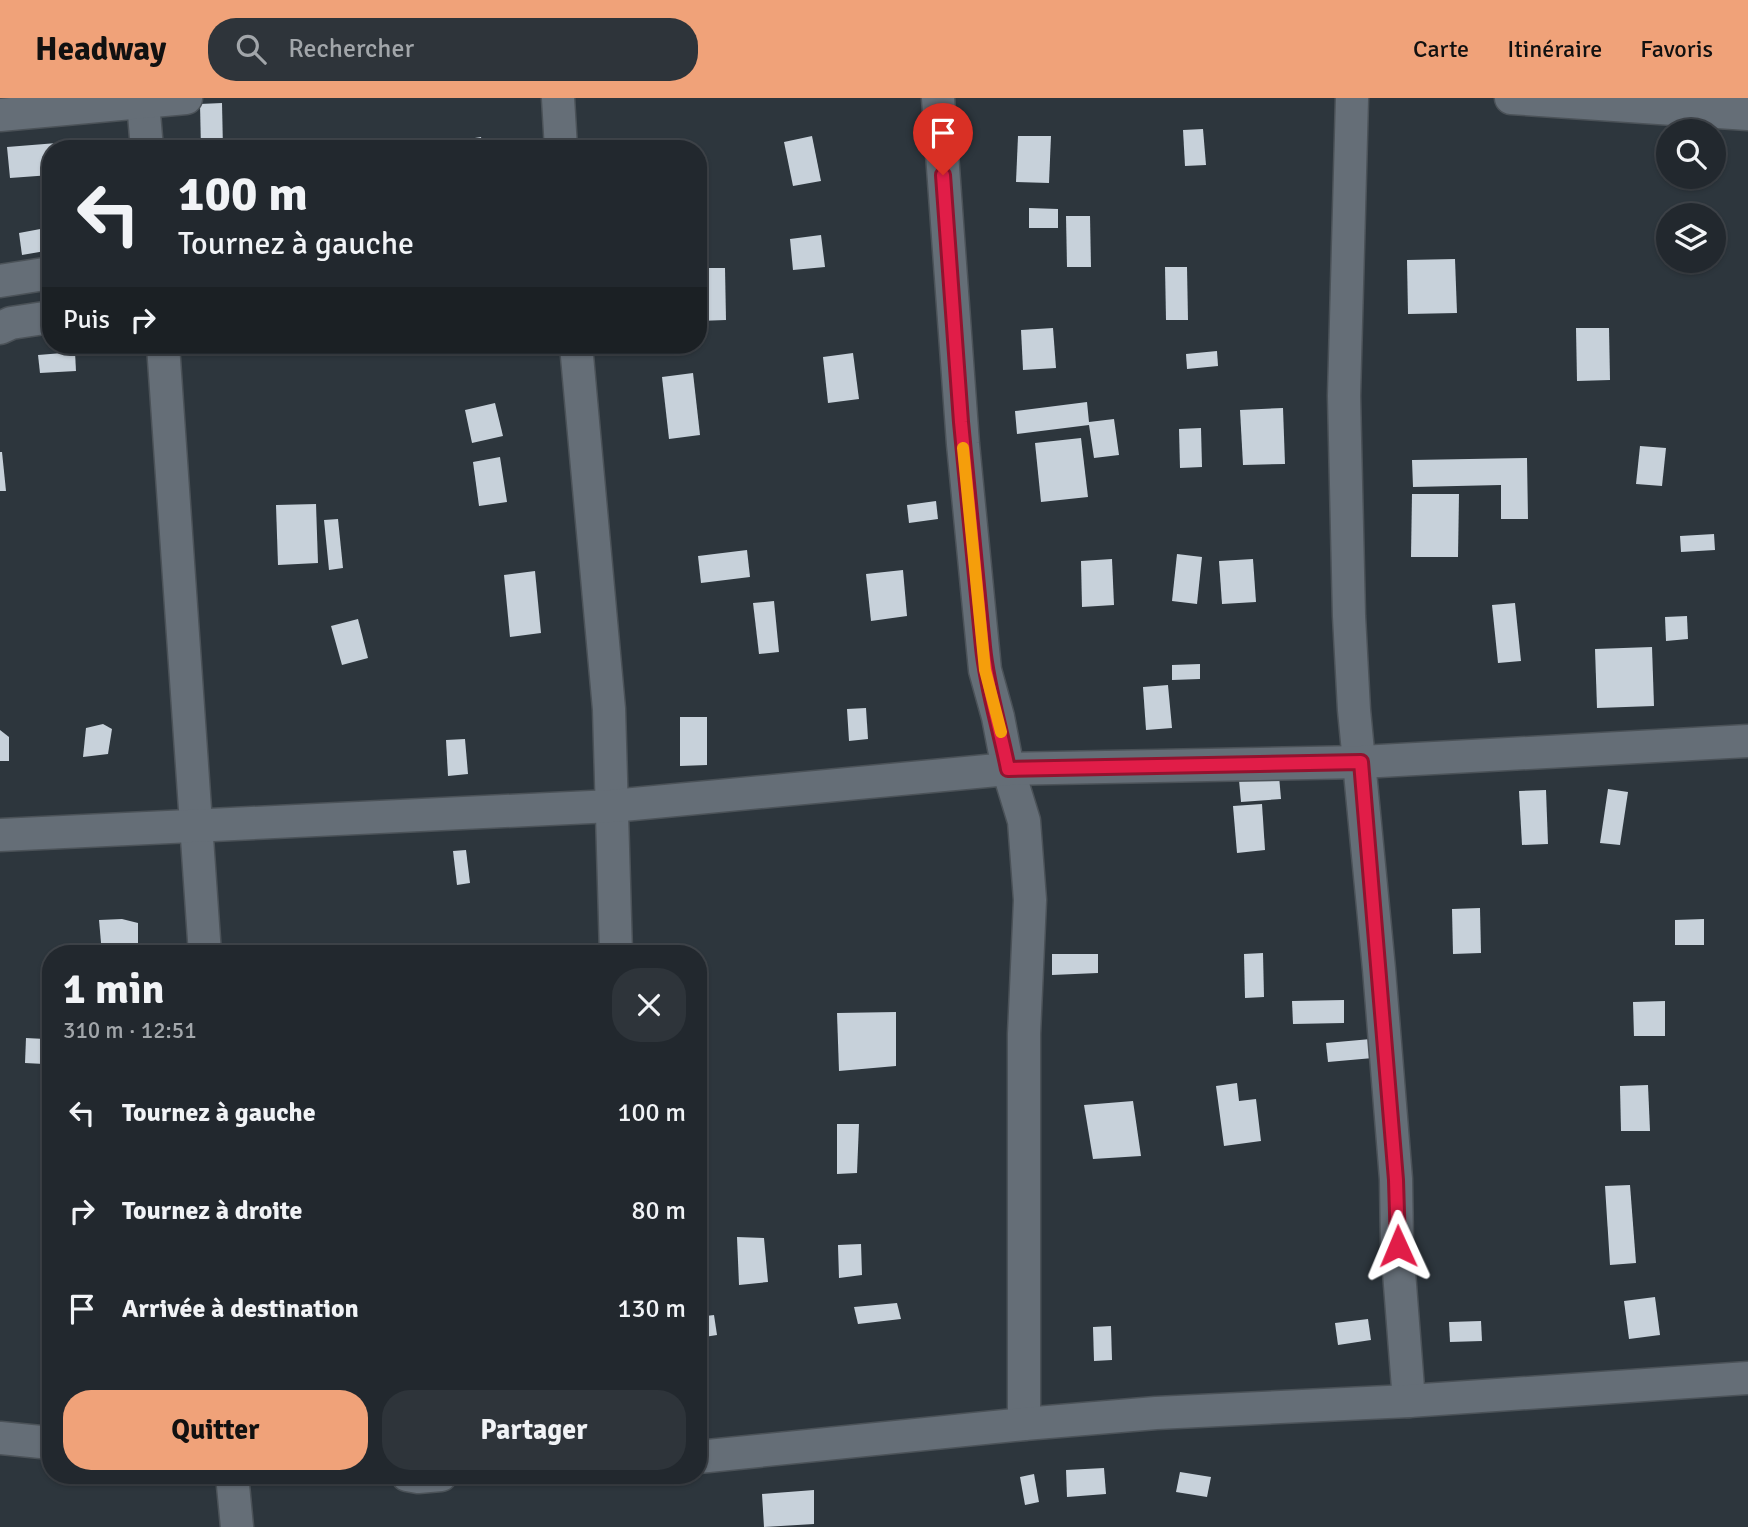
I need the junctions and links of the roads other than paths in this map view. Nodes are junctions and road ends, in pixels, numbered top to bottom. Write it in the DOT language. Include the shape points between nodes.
graph roads {
  1 [pos="186,98"];
  2 [pos="558,98"];
  3 [pos="938,98"];
  4 [pos="1352,98"];
  5 [pos="1511,98"];
  6 [pos="143,102"];
  7 [pos="1748,114"];
  8 [pos="0,115"];
  9 [pos="146,140"];
  10 [pos="560,140"];
  11 [pos="42,274"];
  12 [pos="0,281"];
  13 [pos="42,318"];
  14 [pos="0,328"];
  15 [pos="164,354"];
  16 [pos="577,354"];
  17 [pos="1748,741"];
  18 [pos="1361,762"];
  19 [pos="1008,769"];
  20 [pos="612,806"];
  21 [pos="195,826"];
  22 [pos="0,835"];
  23 [pos="204,945"];
  24 [pos="616,945"];
  25 [pos="1748,1378"];
  26 [pos="1409,1401"];
  27 [pos="1024,1424"];
  28 [pos="0,1438"];
  29 [pos="42,1442"];
  30 [pos="707,1456"];
  31 [pos="233,1484"];
  32 [pos="237,1527"];
  1 -- 6 [label="street"];
  2 -- 10 [label="street"];
  3 -- 19 [label="street" via="974,567 985,670"];
  4 -- 18 [label="street" via="1344,396 1349,616"];
  5 -- 7 [label="street"];
  6 -- 8 [label="street"];
  6 -- 9 [label="street"];
  11 -- 12 [label="street"];
  13 -- 14 [label="street"];
  15 -- 21 [label="street"];
  16 -- 20 [label="street" via="610,709"];
  17 -- 18 [label="street"];
  18 -- 19 [label="street"];
  18 -- 26 [label="street" via="1396,1180"];
  19 -- 20 [label="street"];
  19 -- 27 [label="street" via="1024,821 1030,900 1024,1034"];
  20 -- 21 [label="street"];
  20 -- 24 [label="street"];
  21 -- 22 [label="street"];
  21 -- 23 [label="street"];
  25 -- 26 [label="street"];
  26 -- 27 [label="street"];
  27 -- 30 [label="street"];
  28 -- 29 [label="street"];
  31 -- 32 [label="street"];
}
